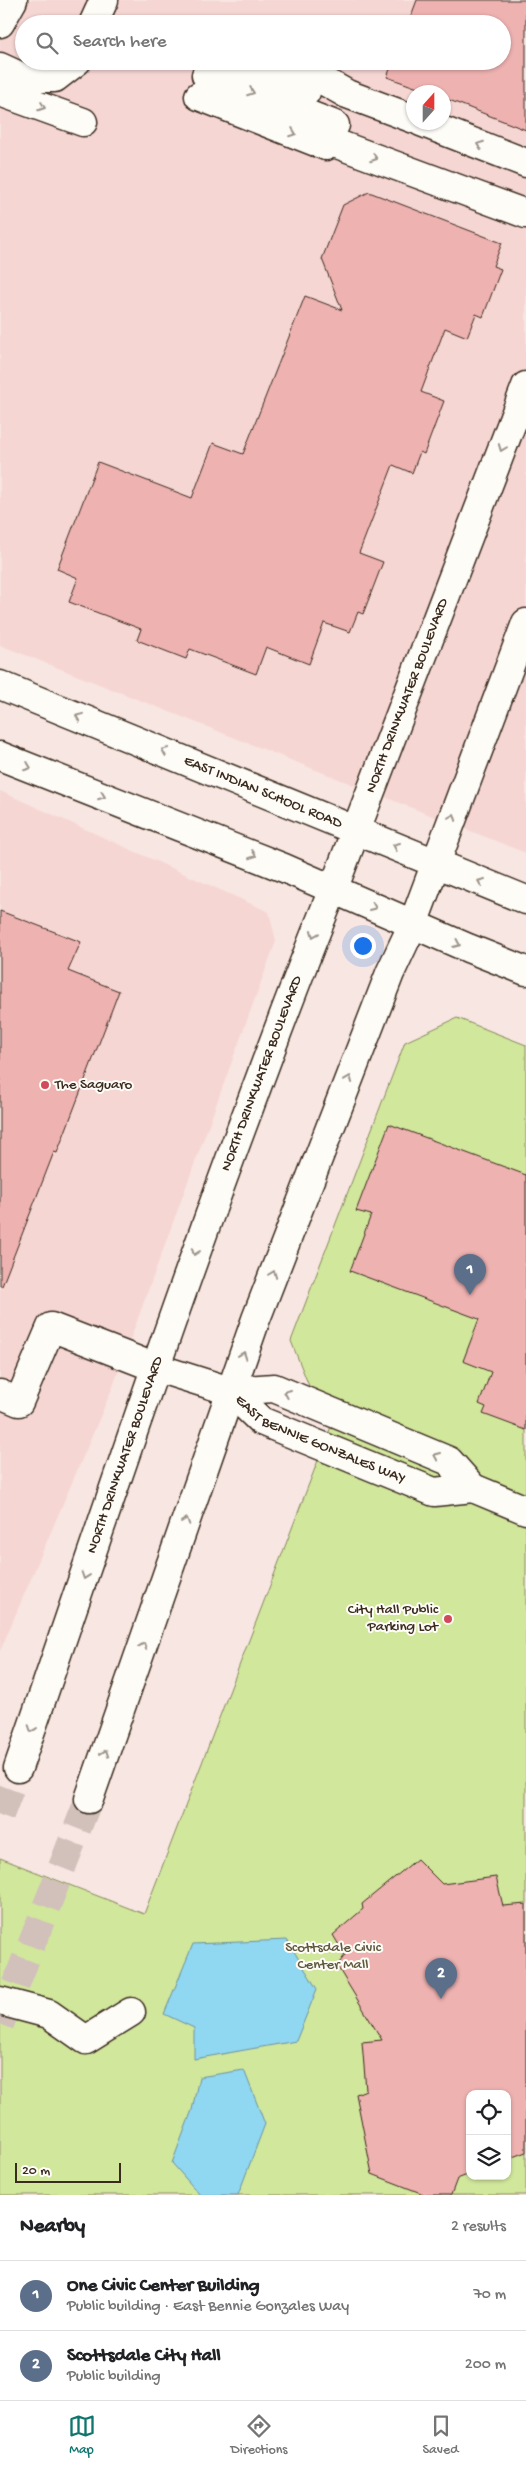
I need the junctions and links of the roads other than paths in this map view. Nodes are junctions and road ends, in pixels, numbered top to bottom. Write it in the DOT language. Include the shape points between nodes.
graph roads {
  1 [pos="13,0"];
  2 [pos="104,0"];
  3 [pos="96,15"];
  4 [pos="0,23"];
  5 [pos="0,67"];
  6 [pos="65,70"];
  7 [pos="303,70"];
  8 [pos="211,77"];
  9 [pos="0,92"];
  10 [pos="406,117"];
  11 [pos="83,122"];
  12 [pos="442,130"];
  13 [pos="333,131"];
  14 [pos="526,163"];
  15 [pos="526,214"];
  16 [pos="526,386"];
  17 [pos="526,622"];
  18 [pos="0,685"];
  19 [pos="0,756"];
  20 [pos="356,829"];
  21 [pos="436,862"];
  22 [pos="333,890"];
  23 [pos="526,900"];
  24 [pos="413,924"];
  25 [pos="526,971"];
  26 [pos="154,1367"];
  27 [pos="230,1391"];
  28 [pos="0,1394"];
  29 [pos="473,1488"];
  30 [pos="526,1510"];
  31 [pos="18,1768"];
  32 [pos="88,1799"];
  33 [pos="0,2001"];
  34 [pos="131,2012"];
  1 -- 4 [label="main road"];
  2 -- 3 [label="main road"];
  5 -- 6 [label="main road" via="24,78 55,78"];
  7 -- 10 [label="main road" via="347,94"];
  8 -- 13 [label="main road, one-way"];
  8 -- 13 [label="main road" via="296,87"];
  9 -- 11 [label="main road, one-way"];
  14 -- 12 [label="main road, one-way"];
  13 -- 15 [label="main road, one-way"];
  16 -- 20 [label="main road, NORTH DRINKWATER BOULEVARD, one-way"];
  21 -- 17 [label="main road, one-way"];
  20 -- 18 [label="main road, EAST INDIAN SCHOOL ROAD, one-way"];
  19 -- 22 [label="main road, one-way"];
  21 -- 20 [label="main road, EAST INDIAN SCHOOL ROAD, one-way"];
  20 -- 22 [label="main road, NORTH DRINKWATER BOULEVARD"];
  23 -- 21 [label="main road, EAST INDIAN SCHOOL ROAD, one-way"];
  21 -- 24 [label="main road"];
  22 -- 24 [label="main road, one-way"];
  22 -- 26 [label="main road, NORTH DRINKWATER BOULEVARD, one-way" via="311,941"];
  24 -- 25 [label="main road, one-way"];
  27 -- 24 [label="main road, one-way" via="334,1115 390,973"];
  26 -- 27 [label="main road"];
  26 -- 28 [label="main road" via="51,1327 19,1402"];
  26 -- 31 [label="main road, NORTH DRINKWATER BOULEVARD, one-way"];
  27 -- 29 [label="main road, EAST BENNIE GONZALES WAY" via="261,1421 434,1492"];
  29 -- 27 [label="main road, EAST BENNIE GONZALES WAY, one-way" via="449,1461 274,1388"];
  32 -- 27 [label="main road, one-way"];
  29 -- 30 [label="main road, EAST BENNIE GONZALES WAY"];
  33 -- 34 [label="main road" via="49,2014 86,2040"];
}
